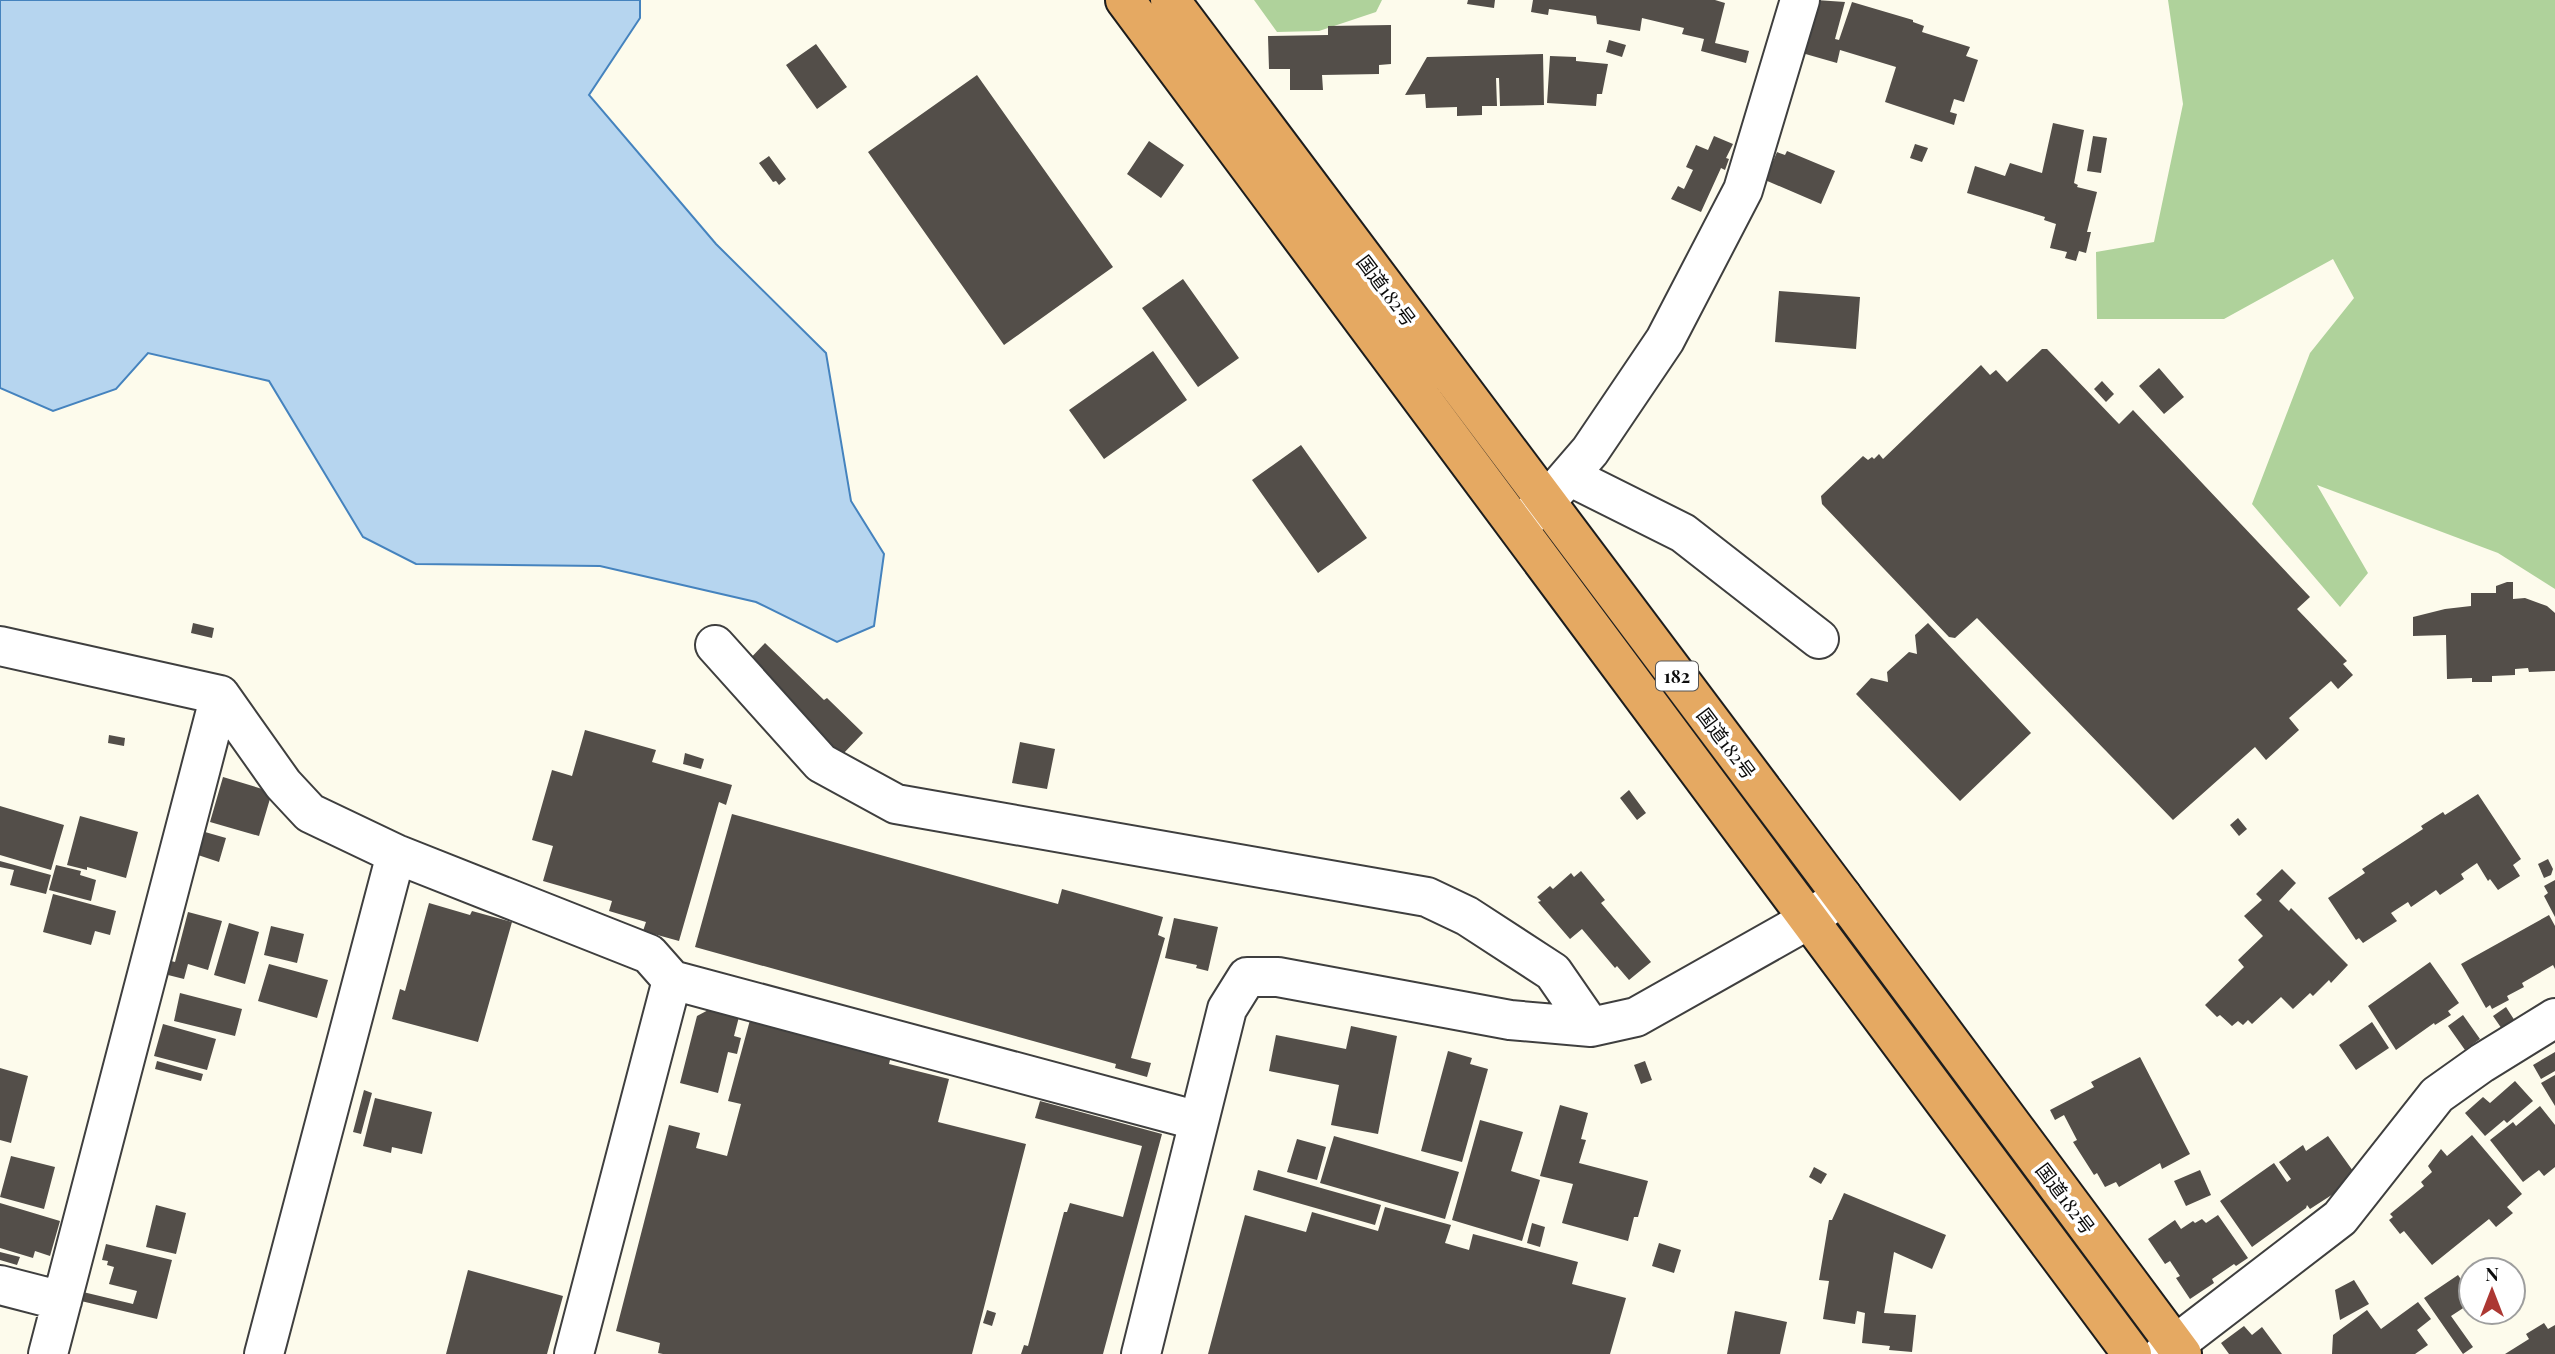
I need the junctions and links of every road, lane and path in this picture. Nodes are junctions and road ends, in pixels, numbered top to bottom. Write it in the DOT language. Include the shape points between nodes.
graph roads {
  1 [pos="1125,0"];
  2 [pos="1170,0"];
  3 [pos="1800,0"];
  4 [pos="1558,489"];
  5 [pos="1515,527"];
  6 [pos="1819,639"];
  7 [pos="715,645"];
  8 [pos="0,646"];
  9 [pos="220,695"];
  10 [pos="396,854"];
  11 [pos="1842,896"];
  12 [pos="1808,920"];
  13 [pos="672,980"];
  14 [pos="2555,1018"];
  15 [pos="1591,1027"];
  16 [pos="1199,1121"];
  17 [pos="0,1285"];
  18 [pos="62,1301"];
  19 [pos="2173,1351"];
  20 [pos="48,1354"];
  21 [pos="264,1354"];
  22 [pos="574,1354"];
  23 [pos="1141,1354"];
  24 [pos="2132,1354"];
  1 -- 5 [label="highway, 国道182号 / 182"];
  2 -- 4 [label="highway, 国道182号 / 182"];
  3 -- 4 [label="street" via="1743,190 1665,340 1590,451"];
  4 -- 5 [label="street"];
  4 -- 6 [label="street" via="1683,533"];
  4 -- 11 [label="highway, 国道182号 / 182"];
  5 -- 12 [label="highway, 国道182号 / 182"];
  7 -- 15 [label="street" via="821,763 896,804 1427,897 1467,916 1553,972"];
  8 -- 9 [label="street"];
  9 -- 10 [label="street" via="283,784 310,813"];
  9 -- 18 [label="street"];
  10 -- 13 [label="street" via="649,954"];
  10 -- 21 [label="street"];
  11 -- 12 [label="street"];
  11 -- 19 [label="highway, 国道182号 / 182"];
  12 -- 15 [label="street" via="1636,1017"];
  12 -- 24 [label="highway, 国道182号 / 182"];
  13 -- 16 [label="street"];
  13 -- 22 [label="street"];
  14 -- 19 [label="street" via="2437,1096 2340,1218"];
  15 -- 16 [label="street" via="1510,1020 1278,977 1247,977 1227,1009"];
  16 -- 23 [label="street"];
  17 -- 18 [label="street"];
  18 -- 20 [label="street"];
}
